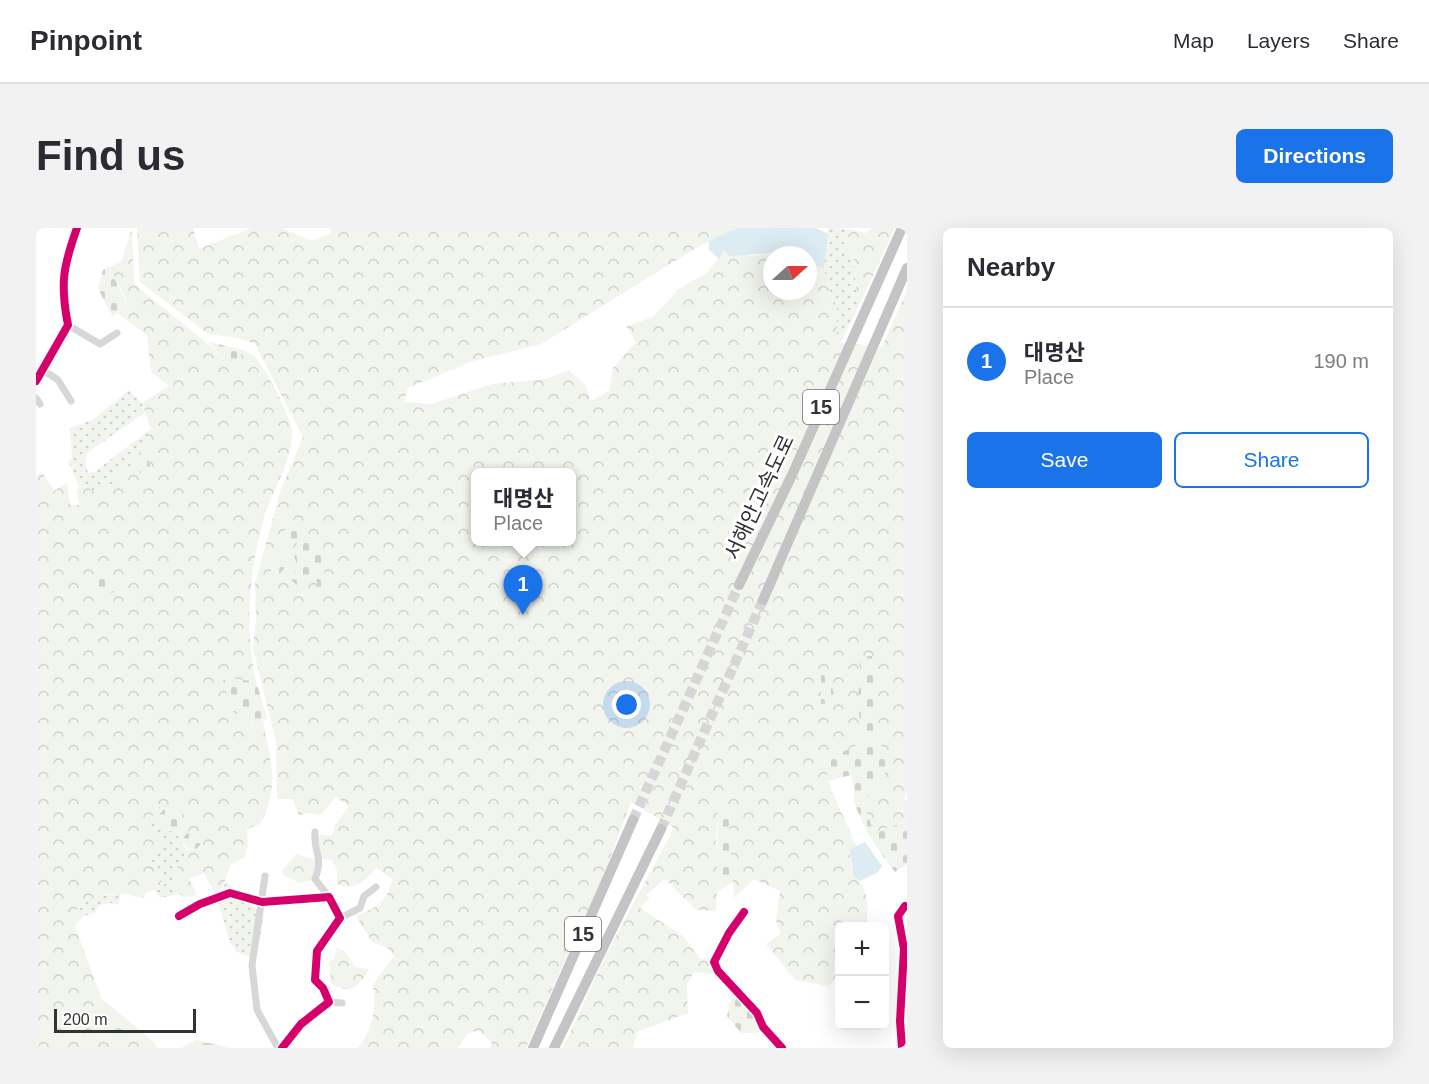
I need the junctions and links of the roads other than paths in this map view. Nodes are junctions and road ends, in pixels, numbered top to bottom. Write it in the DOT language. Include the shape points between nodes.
graph roads {
  1 [pos="77,228"];
  2 [pos="902,228"];
  3 [pos="907,268"];
  4 [pos="68,325"];
  5 [pos="117,333"];
  6 [pos="43,370"];
  7 [pos="36,381"];
  8 [pos="71,401"];
  9 [pos="739,585"];
  10 [pos="763,600"];
  11 [pos="633,820"];
  12 [pos="661,829"];
  13 [pos="315,832"];
  14 [pos="265,876"];
  15 [pos="376,887"];
  16 [pos="329,897"];
  17 [pos="262,903"];
  18 [pos="905,906"];
  19 [pos="744,912"];
  20 [pos="179,916"];
  21 [pos="340,918"];
  22 [pos="328,1002"];
  23 [pos="342,1004"];
  24 [pos="278,1048"];
  25 [pos="282,1048"];
  26 [pos="533,1048"];
  27 [pos="554,1048"];
  28 [pos="782,1048"];
  29 [pos="902,1048"];
  1 -- 4 [label="street" via="65,261 62,293"];
  2 -- 9 [label="highway, 서해안고속도로 / 15"];
  3 -- 10 [label="highway, 서해안고속도로 / 15"];
  4 -- 5 [label="street" via="100,344"];
  4 -- 6 [label="street"];
  6 -- 7 [label="street"];
  6 -- 8 [label="street" via="58,380"];
  11 -- 26 [label="highway, 15"];
  12 -- 27 [label="highway, 15"];
  13 -- 16 [label="street" via="314,845 321,864 315,879"];
  14 -- 17 [label="street"];
  15 -- 21 [label="street" via="364,896 360,908"];
  16 -- 17 [label="street"];
  16 -- 21 [label="street"];
  17 -- 20 [label="street" via="230,893"];
  17 -- 24 [label="street" via="252,965 255,1000"];
  18 -- 29 [label="street" via="898,916 904,949"];
  19 -- 28 [label="street" via="714,962"];
  21 -- 22 [label="street" via="317,951 315,980"];
  22 -- 23 [label="street"];
  22 -- 25 [label="street" via="301,1024"];
}
